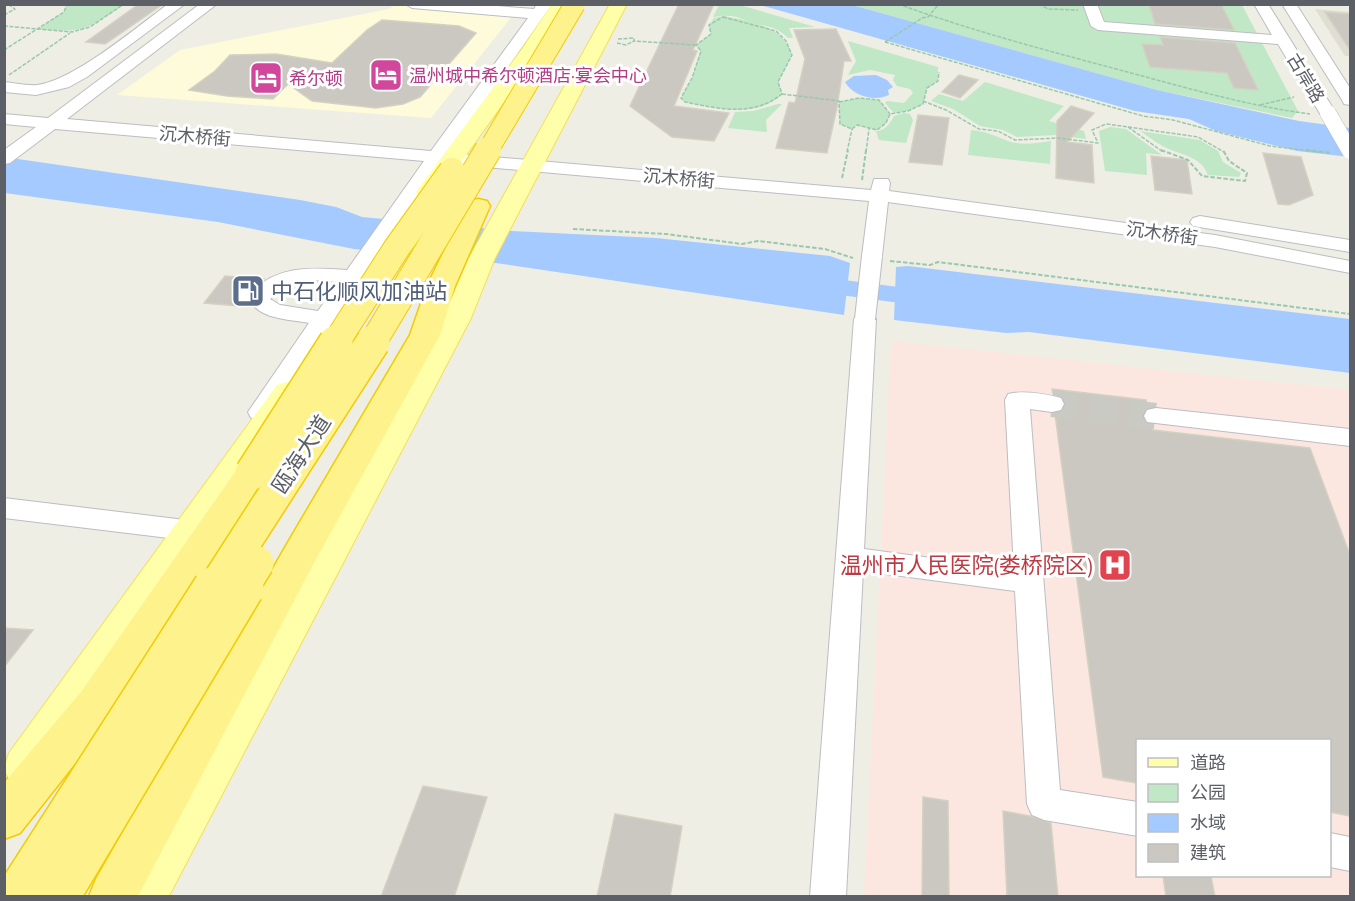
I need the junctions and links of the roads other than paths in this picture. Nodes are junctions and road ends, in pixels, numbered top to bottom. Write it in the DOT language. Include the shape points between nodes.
graph roads {
  1 [pos="178,4"];
  2 [pos="210,4"];
  3 [pos="412,4"];
  4 [pos="561,4"];
  5 [pos="575,4"];
  6 [pos="593,4"];
  7 [pos="619,4"];
  8 [pos="1261,4"];
  9 [pos="1289,4"];
  10 [pos="1091,7"];
  11 [pos="542,9"];
  12 [pos="1283,40"];
  13 [pos="532,49"];
  14 [pos="4,87"];
  15 [pos="1350,100"];
  16 [pos="4,103"];
  17 [pos="71,109"];
  18 [pos="4,119"];
  19 [pos="52,123"];
  20 [pos="449,151"];
  21 [pos="1345,153"];
  22 [pos="7,157"];
  23 [pos="537,159"];
  24 [pos="874,186"];
  25 [pos="491,214"];
  26 [pos="391,232"];
  27 [pos="1350,246"];
  28 [pos="1350,267"];
  29 [pos="352,277"];
  30 [pos="323,319"];
  31 [pos="1052,404"];
  32 [pos="1156,416"];
  33 [pos="1347,445"];
  34 [pos="4,508"];
  35 [pos="177,529"];
  36 [pos="850,558"];
  37 [pos="1029,582"];
  38 [pos="4,770"];
  39 [pos="4,794"];
  40 [pos="4,818"];
  41 [pos="1136,819"];
  42 [pos="1331,850"];
  43 [pos="1350,854"];
  44 [pos="124,896"];
  45 [pos="17,897"];
  46 [pos="58,897"];
  47 [pos="828,897"];
  1 -- 14 [label="street" via="63,84 36,90"];
  2 -- 17 [label="street"];
  3 -- 11 [label="street"];
  4 -- 13 [label="main road, 瓯海大道"];
  5 -- 13 [label="highway, 瓯海大道, bridge"];
  6 -- 25 [label="highway, 瓯海大道"];
  7 -- 23 [label="main road, 瓯海大道"];
  8 -- 12 [label="street, 古岸路"];
  9 -- 15 [label="street, 古岸路"];
  10 -- 12 [label="street" via="1098,26"];
  11 -- 13 [label="street"];
  12 -- 21 [label="street, 古岸路, bridge"];
  13 -- 20 [label="main road, 瓯海大道"];
  13 -- 40 [label="highway, bridge" via="96,705"];
  13 -- 45 [label="highway, 瓯海大道, bridge" via="370,347"];
  16 -- 17 [label="street, 沉木桥街"];
  17 -- 19 [label="street"];
  17 -- 20 [label="street, 沉木桥街"];
  18 -- 19 [label="street, 沉木桥街"];
  19 -- 20 [label="street, 沉木桥街"];
  19 -- 22 [label="street"];
  20 -- 23 [label="street, 沉木桥街"];
  20 -- 26 [label="main road, 瓯海大道"];
  23 -- 24 [label="street, 沉木桥街"];
  23 -- 24 [label="street, 沉木桥街" via="842,178"];
  23 -- 25 [label="main road, 瓯海大道"];
  24 -- 27 [label="street, 沉木桥街" via="1244,227"];
  24 -- 28 [label="street, 沉木桥街" via="925,200 1215,241"];
  24 -- 36 [label="street, bridge"];
  25 -- 44 [label="highway" via="441,286 425,335 300,554"];
  25 -- 44 [label="main road, 瓯海大道" via="482,258 457,318"];
  25 -- 46 [label="highway, 瓯海大道, bridge" via="389,341"];
  26 -- 29 [label="street"];
  26 -- 39 [label="main road, 瓯海大道"];
  29 -- 30 [label="street"];
  29 -- 30 [label="street" via="317,274 282,278 259,298 274,310"];
  30 -- 35 [label="street"];
  31 -- 37 [label="street" via="1017,400"];
  32 -- 33 [label="street"];
  34 -- 35 [label="street"];
  35 -- 38 [label="street"];
  36 -- 37 [label="street"];
  36 -- 47 [label="street"];
  37 -- 41 [label="street" via="1044,804"];
  42 -- 43 [label="street"];
}
